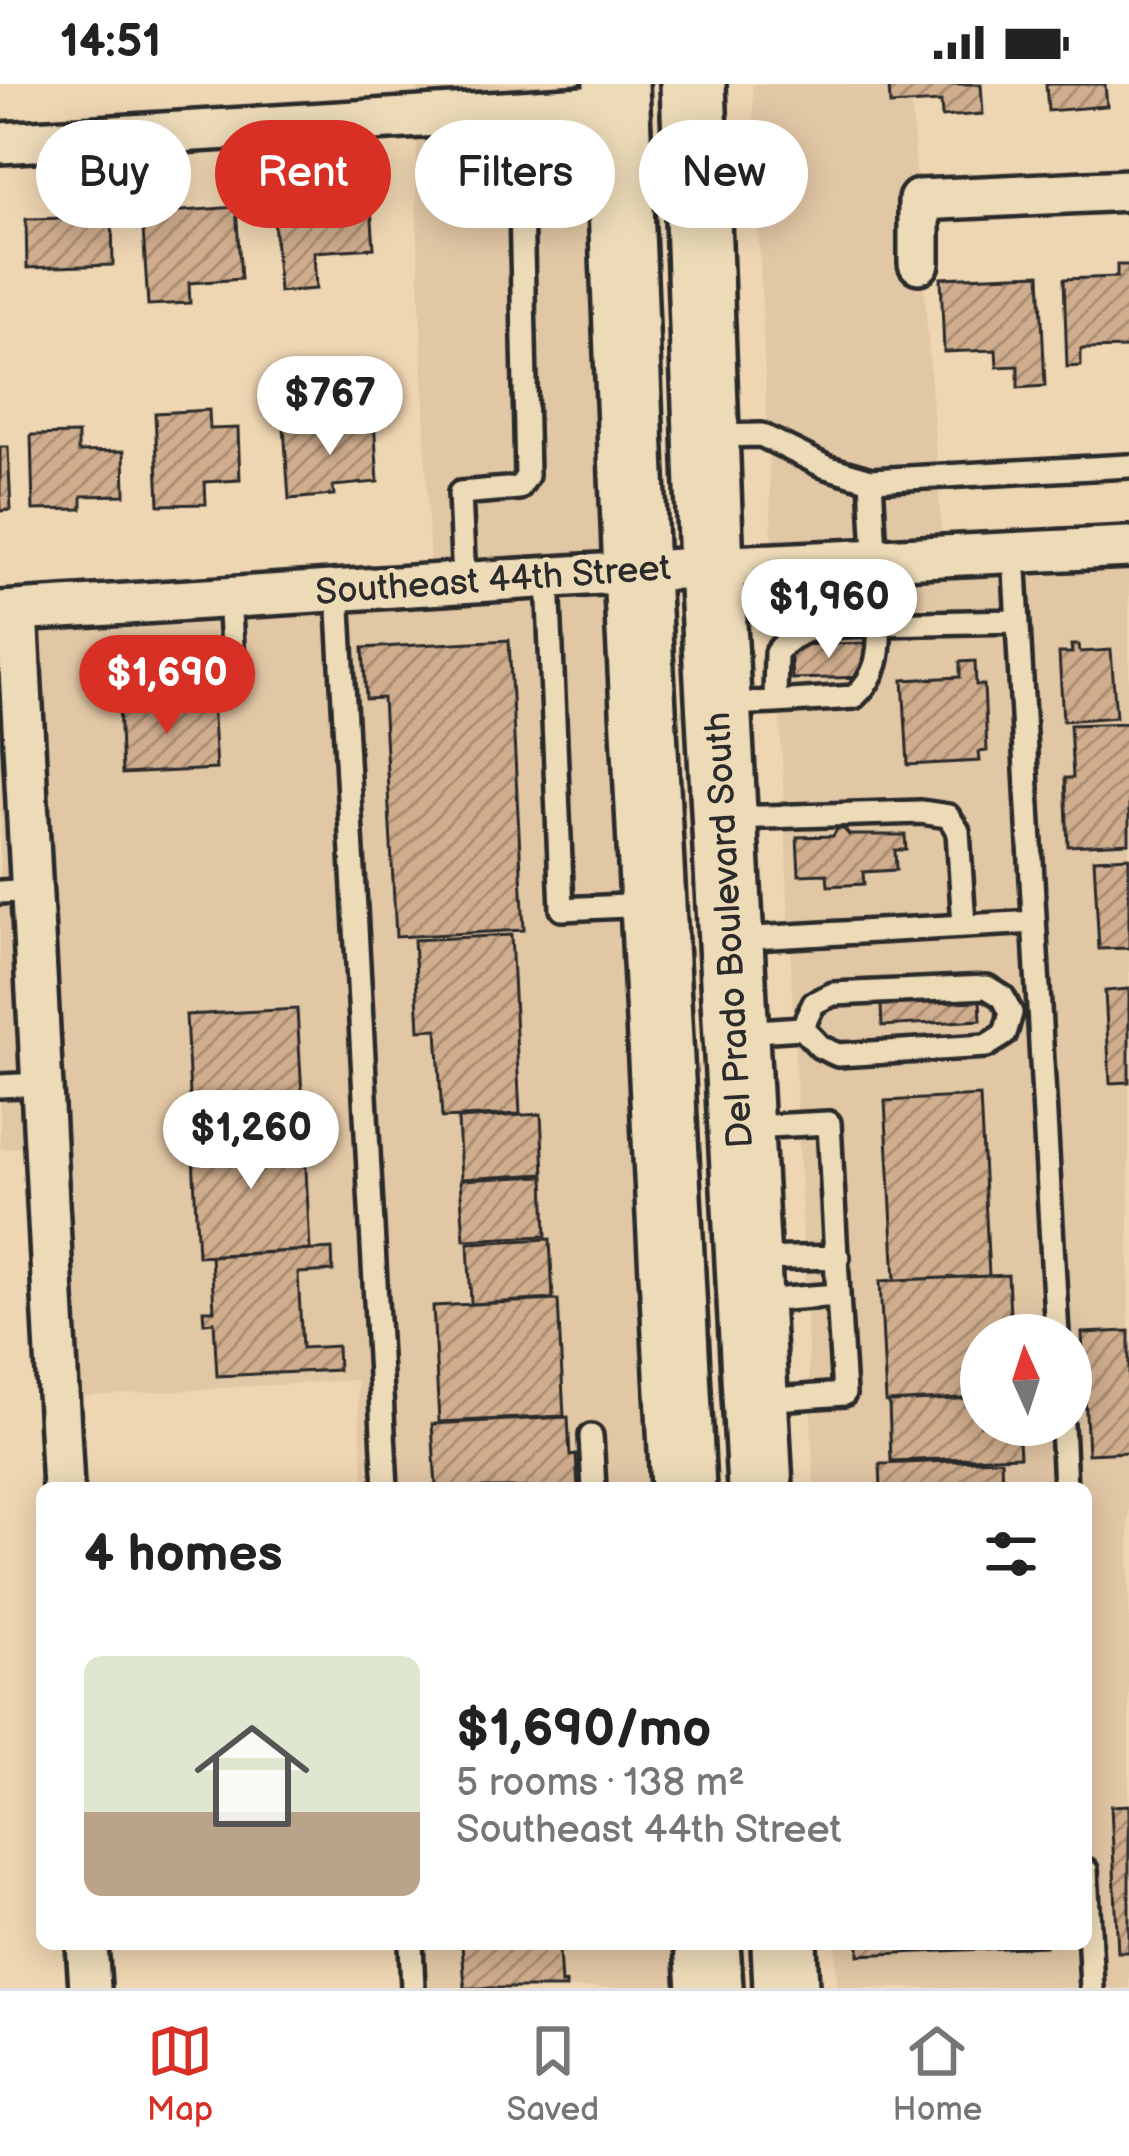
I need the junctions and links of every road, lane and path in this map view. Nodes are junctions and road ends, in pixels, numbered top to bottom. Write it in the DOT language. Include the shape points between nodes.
graph roads {
  1 [pos="693,84"];
  2 [pos="617,94"];
  3 [pos="484,98"];
  4 [pos="445,115"];
  5 [pos="0,142"];
  6 [pos="1129,190"];
  7 [pos="919,263"];
  8 [pos="706,436"];
  9 [pos="1129,466"];
  10 [pos="871,480"];
  11 [pos="1129,547"];
  12 [pos="1014,552"];
  13 [pos="875,559"];
  14 [pos="711,567"];
  15 [pos="636,573"];
  16 [pos="548,578"];
  17 [pos="464,584"];
  18 [pos="338,591"];
  19 [pos="229,598"];
  20 [pos="9,611"];
  21 [pos="1017,621"];
  22 [pos="879,624"];
  23 [pos="234,677"];
  24 [pos="747,703"];
  25 [pos="13,784"];
  26 [pos="725,819"];
  27 [pos="16,891"];
  28 [pos="654,904"];
  29 [pos="1034,922"];
  30 [pos="964,926"];
  31 [pos="730,939"];
  32 [pos="1039,1011"];
  33 [pos="1011,1013"];
  34 [pos="802,1028"];
  35 [pos="735,1032"];
  36 [pos="42,1084"];
  37 [pos="0,1086"];
  38 [pos="740,1128"];
  39 [pos="838,1257"];
  40 [pos="748,1280"];
  41 [pos="838,1295"];
  42 [pos="1056,1314"];
  43 [pos="755,1400"];
  44 [pos="591,1436"];
  45 [pos="1062,1446"];
  46 [pos="63,1482"];
  47 [pos="386,1482"];
  48 [pos="594,1482"];
  49 [pos="683,1482"];
  50 [pos="760,1482"];
  51 [pos="1065,1482"];
  52 [pos="87,1950"];
  53 [pos="411,1950"];
  54 [pos="707,1950"];
  55 [pos="784,1950"];
  56 [pos="1090,1950"];
  57 [pos="90,1988"];
  58 [pos="413,1988"];
  59 [pos="710,1988"];
  60 [pos="786,1988"];
  61 [pos="1092,1988"];
  1 -- 8 [label="main road, Del Prado Boulevard South"];
  2 -- 3 [label="street"];
  2 -- 15 [label="main road, Del Prado Boulevard South"];
  3 -- 4 [label="street"];
  4 -- 5 [label="street"];
  4 -- 17 [label="lane" via="452,194 513,194 521,203 527,476 519,488 460,493"];
  6 -- 7 [label="street" via="919,200"];
  8 -- 10 [label="lane" via="761,435"];
  8 -- 14 [label="main road, Del Prado Boulevard South"];
  9 -- 10 [label="lane"];
  10 -- 13 [label="lane"];
  11 -- 12 [label="street, Southeast 44th Street"];
  12 -- 13 [label="street, Southeast 44th Street"];
  12 -- 21 [label="lane"];
  13 -- 14 [label="street, Southeast 44th Street"];
  13 -- 22 [label="lane"];
  14 -- 15 [label="street, Southeast 44th Street"];
  14 -- 24 [label="main road, Del Prado Boulevard South"];
  15 -- 16 [label="street, Southeast 44th Street"];
  15 -- 28 [label="main road, Del Prado Boulevard South"];
  16 -- 17 [label="street, Southeast 44th Street"];
  16 -- 28 [label="lane" via="562,909"];
  17 -- 18 [label="street, Southeast 44th Street"];
  18 -- 19 [label="street, Southeast 44th Street"];
  18 -- 47 [label="lane"];
  19 -- 20 [label="street, Southeast 44th Street"];
  19 -- 23 [label="lane"];
  20 -- 25 [label="street"];
  21 -- 22 [label="lane"];
  21 -- 29 [label="lane"];
  22 -- 24 [label="lane" via="813,628 784,643"];
  22 -- 24 [label="lane" via="878,663 854,697"];
  24 -- 26 [label="main road, Del Prado Boulevard South"];
  25 -- 27 [label="street"];
  26 -- 30 [label="lane" via="948,816 958,831"];
  26 -- 31 [label="main road, Del Prado Boulevard South"];
  27 -- 36 [label="street"];
  28 -- 49 [label="main road, Del Prado Boulevard South"];
  29 -- 30 [label="lane"];
  29 -- 32 [label="lane"];
  30 -- 31 [label="lane"];
  31 -- 35 [label="main road, Del Prado Boulevard South"];
  32 -- 33 [label="lane"];
  32 -- 42 [label="lane"];
  33 -- 34 [label="lane" via="1005,1034 986,1046 838,1055"];
  33 -- 34 [label="lane" via="987,987 833,994 814,1003"];
  34 -- 35 [label="lane"];
  35 -- 38 [label="main road, Del Prado Boulevard South"];
  36 -- 37 [label="lane"];
  36 -- 46 [label="street"];
  38 -- 39 [label="lane" via="829,1123"];
  38 -- 40 [label="main road, Del Prado Boulevard South"];
  39 -- 40 [label="lane"];
  39 -- 41 [label="lane"];
  40 -- 41 [label="lane"];
  40 -- 43 [label="main road, Del Prado Boulevard South"];
  41 -- 43 [label="lane" via="844,1394"];
  43 -- 50 [label="main road, Del Prado Boulevard South"];
  44 -- 48 [label="lane"];
  45 -- 51 [label="lane"];
  52 -- 57 [label="street"];
  53 -- 58 [label="lane"];
  54 -- 59 [label="main road"];
  55 -- 60 [label="main road"];
  56 -- 61 [label="lane"];
}
